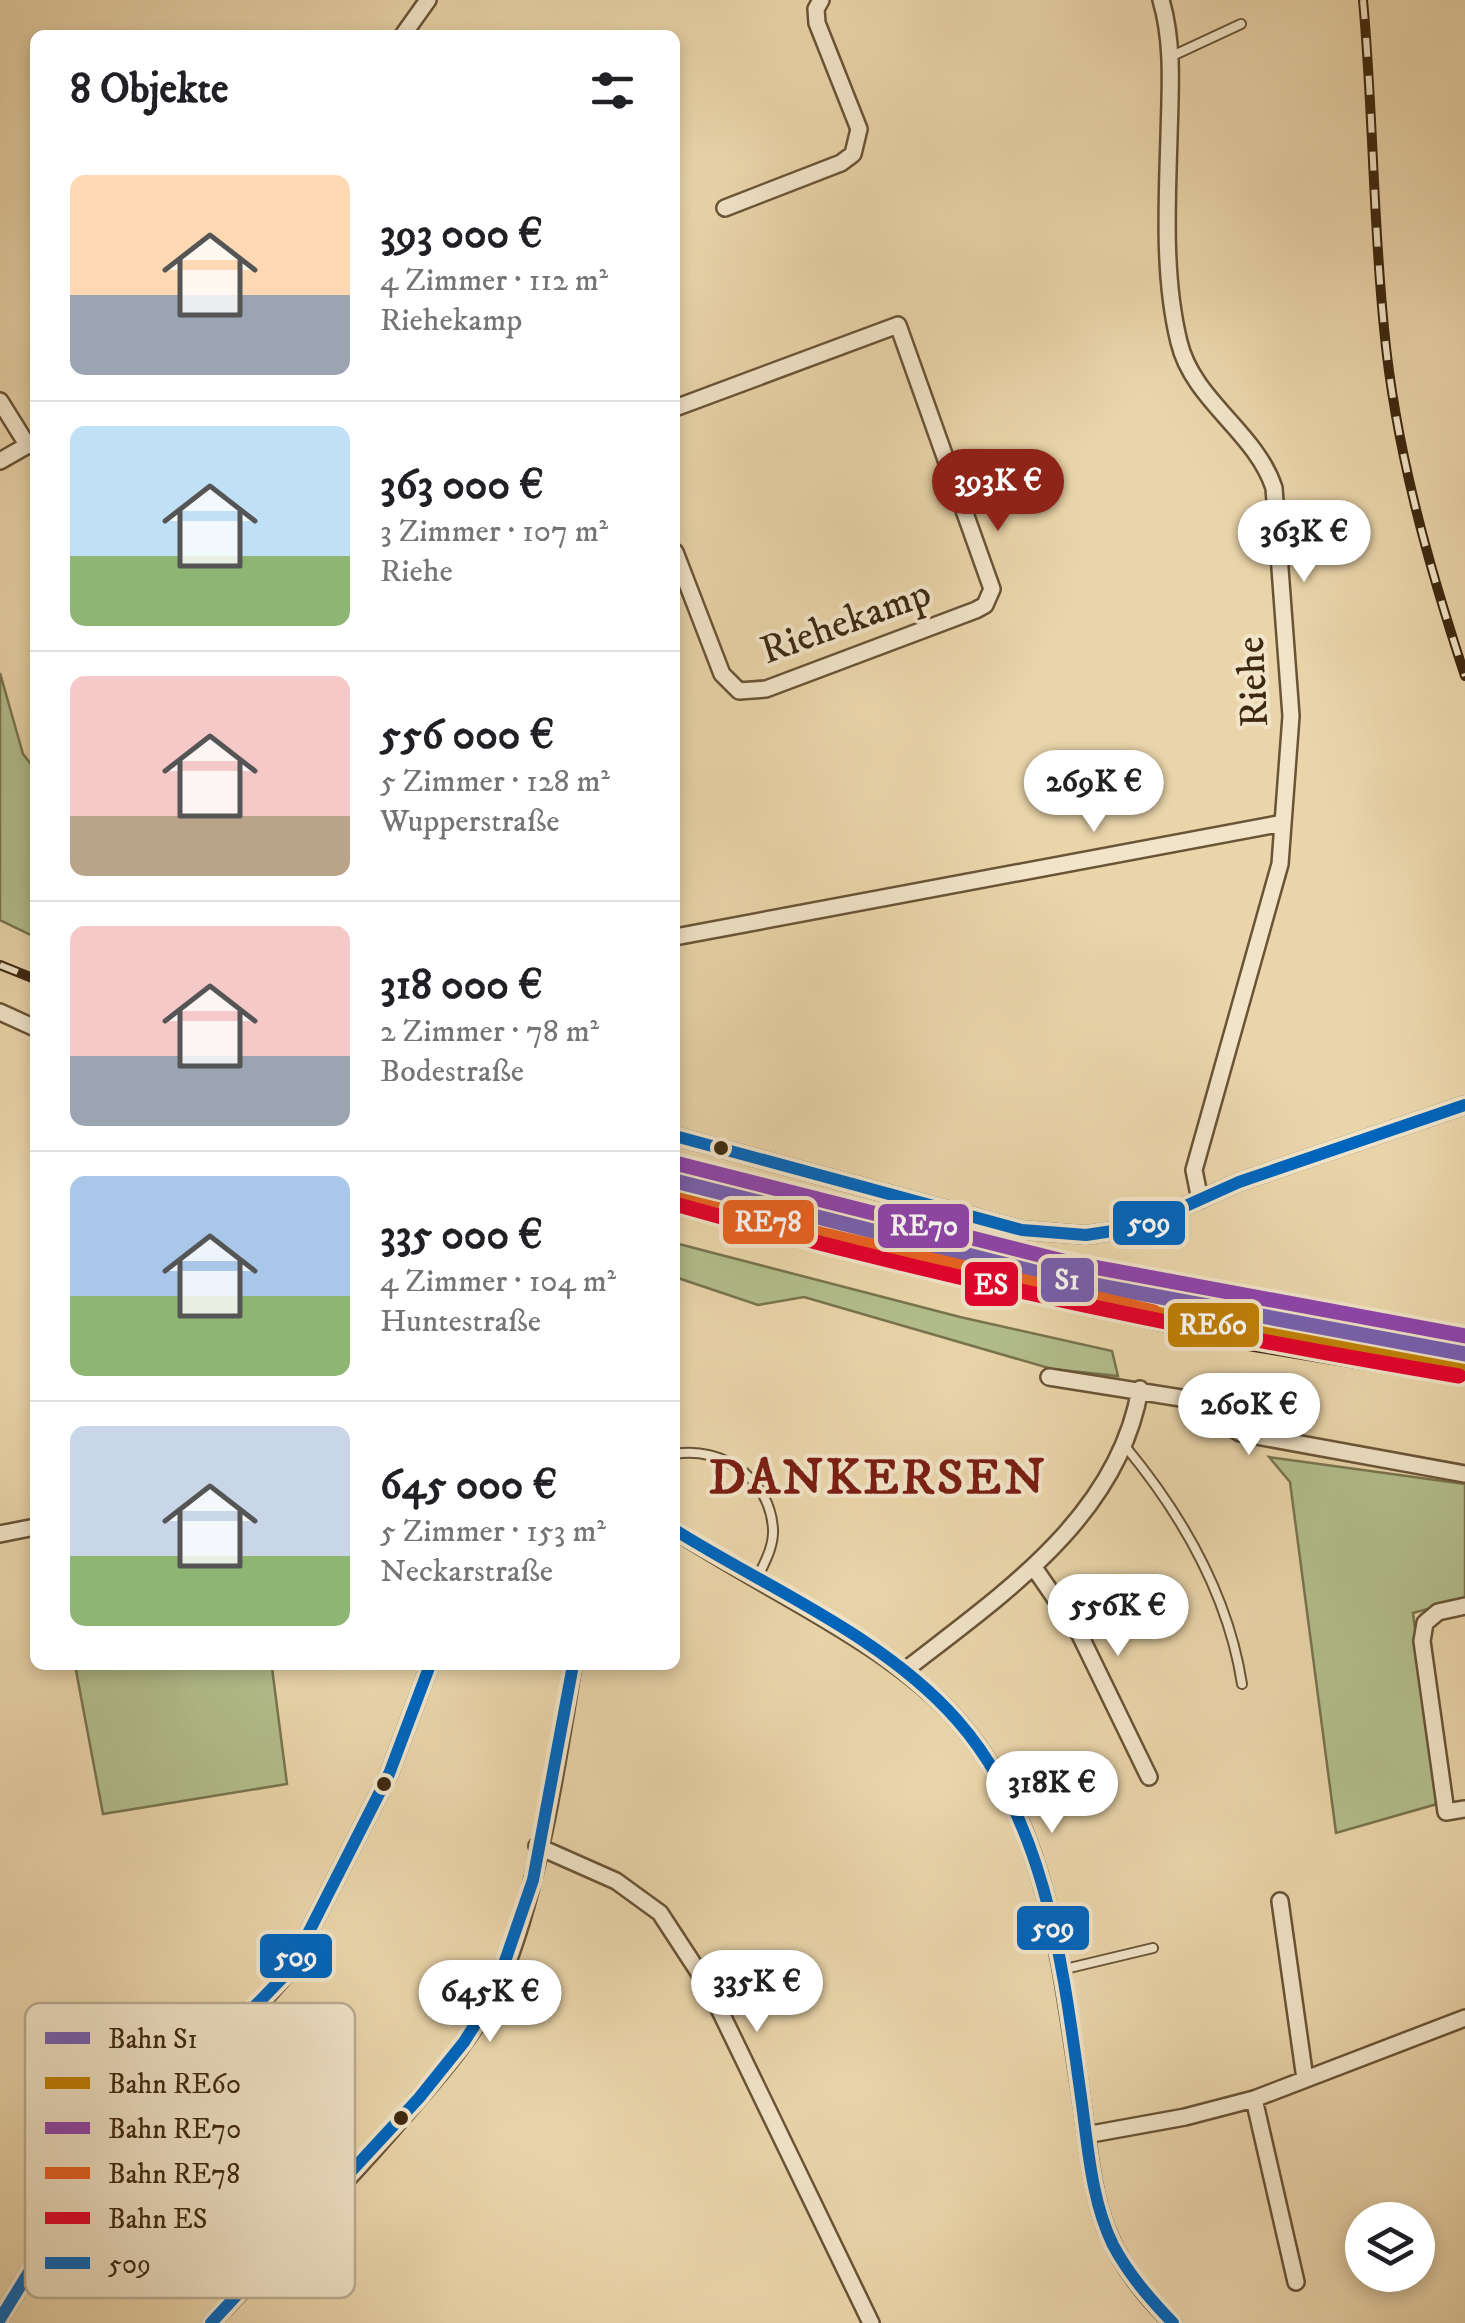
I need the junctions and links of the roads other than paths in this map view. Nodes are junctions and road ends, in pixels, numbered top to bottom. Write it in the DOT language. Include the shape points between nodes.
graph roads {
  1 [pos="428,0"];
  2 [pos="821,0"];
  3 [pos="1161,0"];
  4 [pos="1241,24"];
  5 [pos="406,30"];
  6 [pos="1170,58"];
  7 [pos="725,208"];
  8 [pos="0,401"];
  9 [pos="680,406"];
  10 [pos="30,440"];
  11 [pos="30,444"];
  12 [pos="0,461"];
  13 [pos="680,580"];
  14 [pos="1283,823"];
  15 [pos="680,936"];
  16 [pos="0,1012"];
  17 [pos="30,1026"];
  18 [pos="1465,1105"];
  19 [pos="680,1137"];
  20 [pos="1200,1200"];
  21 [pos="1049,1377"];
  22 [pos="1140,1389"];
  23 [pos="1125,1446"];
  24 [pos="680,1453"];
  25 [pos="1465,1474"];
  26 [pos="30,1528"];
  27 [pos="680,1533"];
  28 [pos="0,1534"];
  29 [pos="1035,1569"];
  30 [pos="756,1581"];
  31 [pos="1465,1606"];
  32 [pos="428,1670"];
  33 [pos="571,1670"];
  34 [pos="904,1670"];
  35 [pos="1242,1684"];
  36 [pos="1148,1777"];
  37 [pos="1465,1809"];
  38 [pos="538,1846"];
  39 [pos="1280,1901"];
  40 [pos="1153,1948"];
  41 [pos="1061,1970"];
  42 [pos="261,2003"];
  43 [pos="1465,2018"];
  44 [pos="1305,2079"];
  45 [pos="1254,2098"];
  46 [pos="1086,2135"];
  47 [pos="355,2172"];
  48 [pos="25,2278"];
  49 [pos="1296,2282"];
  50 [pos="235,2298"];
  51 [pos="0,2319"];
  52 [pos="211,2323"];
  53 [pos="871,2323"];
  54 [pos="1173,2323"];
  1 -- 5 [label="street"];
  2 -- 7 [label="street" via="818,23 859,129 858,143 841,163"];
  3 -- 6 [label="street, Riehe"];
  4 -- 6 [label="lane"];
  6 -- 14 [label="street, Riehe" via="1170,274 1180,343 1188,368 1260,458 1274,488 1291,716"];
  8 -- 10 [label="street"];
  9 -- 13 [label="street, Riehekamp" via="898,325 992,589 976,610 754,692 739,691 722,674"];
  11 -- 12 [label="street"];
  14 -- 15 [label="street"];
  14 -- 20 [label="street, Riehe" via="1280,864 1194,1170"];
  16 -- 17 [label="street"];
  18 -- 20 [label="street"];
  19 -- 20 [label="street" via="1040,1234 1138,1227"];
  21 -- 22 [label="street"];
  22 -- 23 [label="street"];
  22 -- 25 [label="street" via="1181,1398 1240,1433"];
  23 -- 29 [label="street" via="1114,1470"];
  23 -- 35 [label="lane" via="1156,1483 1208,1570 1236,1646"];
  24 -- 30 [label="lane" via="718,1455 760,1491 773,1530"];
  26 -- 28 [label="street"];
  27 -- 30 [label="street"];
  29 -- 34 [label="street"];
  29 -- 36 [label="street" via="1078,1633"];
  30 -- 34 [label="street"];
  31 -- 37 [label="street" via="1438,1612 1425,1623 1422,1641 1446,1812"];
  32 -- 42 [label="street" via="389,1774 288,1971"];
  33 -- 38 [label="street"];
  34 -- 41 [label="street" via="959,1722 1023,1820"];
  38 -- 47 [label="street" via="494,1995 469,2036"];
  38 -- 53 [label="street" via="616,1881 660,1913 708,1988"];
  39 -- 44 [label="street"];
  40 -- 41 [label="lane"];
  41 -- 46 [label="street"];
  43 -- 44 [label="street"];
  44 -- 45 [label="street"];
  45 -- 46 [label="street"];
  45 -- 49 [label="street"];
  46 -- 54 [label="street" via="1101,2221 1122,2262"];
  48 -- 51 [label="street"];
  50 -- 52 [label="street"];
}
